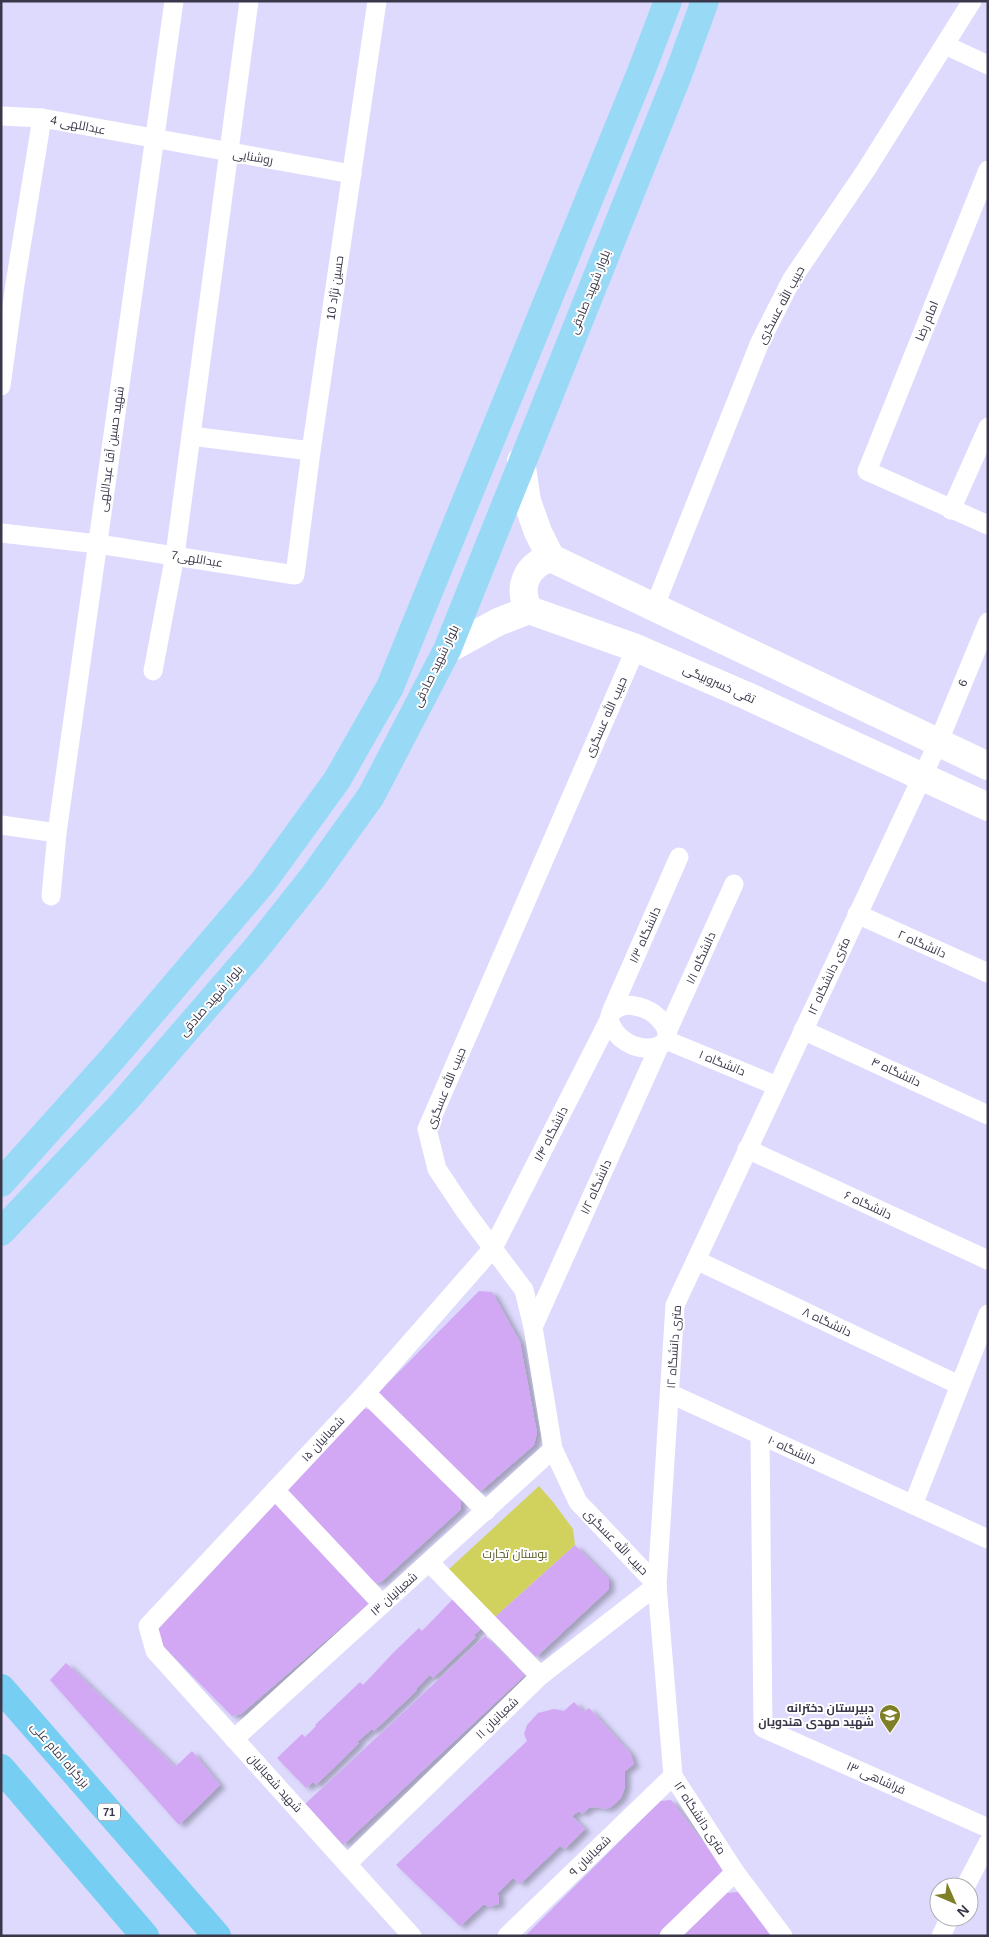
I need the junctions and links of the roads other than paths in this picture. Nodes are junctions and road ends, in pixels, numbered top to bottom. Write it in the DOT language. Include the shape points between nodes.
graph roads {
  1 [pos="174,1"];
  2 [pos="249,1"];
  3 [pos="377,1"];
  4 [pos="668,1"];
  5 [pos="705,1"];
  6 [pos="972,1"];
  7 [pos="945,45"];
  8 [pos="988,65"];
  9 [pos="1,116"];
  10 [pos="42,118"];
  11 [pos="154,139"];
  12 [pos="230,153"];
  13 [pos="988,170"];
  14 [pos="352,174"];
  15 [pos="8,283"];
  16 [pos="1,386"];
  17 [pos="988,427"];
  18 [pos="191,436"];
  19 [pos="311,451"];
  20 [pos="522,461"];
  21 [pos="952,510"];
  22 [pos="988,525"];
  23 [pos="1,533"];
  24 [pos="98,544"];
  25 [pos="175,555"];
  26 [pos="551,558"];
  27 [pos="295,575"];
  28 [pos="654,608"];
  29 [pos="529,610"];
  30 [pos="988,622"];
  31 [pos="636,648"];
  32 [pos="447,650"];
  33 [pos="154,671"];
  34 [pos="938,743"];
  35 [pos="988,766"];
  36 [pos="922,776"];
  37 [pos="988,807"];
  38 [pos="1,824"];
  39 [pos="57,833"];
  40 [pos="679,857"];
  41 [pos="734,884"];
  42 [pos="51,896"];
  43 [pos="857,914"];
  44 [pos="988,973"];
  45 [pos="610,1016"];
  46 [pos="803,1030"];
  47 [pos="664,1040"];
  48 [pos="777,1086"];
  49 [pos="988,1115"];
  50 [pos="747,1149"];
  51 [pos="1,1182"];
  52 [pos="1,1232"];
  53 [pos="493,1248"];
  54 [pos="696,1260"];
  55 [pos="988,1260"];
  56 [pos="988,1314"];
  57 [pos="533,1327"];
  58 [pos="959,1385"];
  59 [pos="366,1393"];
  60 [pos="671,1394"];
  61 [pos="760,1435"];
  62 [pos="553,1449"];
  63 [pos="275,1490"];
  64 [pos="913,1505"];
  65 [pos="486,1510"];
  66 [pos="988,1539"];
  67 [pos="429,1562"];
  68 [pos="657,1585"];
  69 [pos="382,1604"];
  70 [pos="148,1626"];
  71 [pos="540,1676"];
  72 [pos="1,1683"];
  73 [pos="10,1697"];
  74 [pos="234,1738"];
  75 [pos="1,1768"];
  76 [pos="673,1776"];
  77 [pos="988,1828"];
  78 [pos="988,1843"];
  79 [pos="347,1864"];
  80 [pos="735,1872"];
  81 [pos="970,1877"];
  82 [pos="145,1936"];
  83 [pos="217,1936"];
  84 [pos="412,1936"];
  85 [pos="508,1936"];
  86 [pos="669,1936"];
  87 [pos="783,1936"];
  1 -- 11 [label="street, شهید حسین آقا عبداللهی"];
  2 -- 12 [label="street"];
  3 -- 14 [label="street, حسین نژاد 10"];
  4 -- 51 [label="main road" via="390,687 337,780 263,882 113,1058"];
  5 -- 20 [label="main road, بلوار شهید صادقی"];
  6 -- 7 [label="street, حبیب الله عسگری"];
  7 -- 8 [label="street"];
  7 -- 28 [label="street, حبیب الله عسگری" via="866,170 792,278 760,342"];
  9 -- 10 [label="street, عبداللهی 4"];
  10 -- 11 [label="street, عبداللهی 4"];
  10 -- 15 [label="street"];
  11 -- 12 [label="street, روشنایی"];
  11 -- 24 [label="street, شهید حسین آقا عبداللهی"];
  12 -- 14 [label="street, روشنایی"];
  12 -- 18 [label="street"];
  13 -- 21 [label="street, امام رضا" via="867,471"];
  14 -- 19 [label="street, حسین نژاد 10"];
  15 -- 16 [label="street"];
  17 -- 21 [label="street"];
  18 -- 19 [label="street"];
  18 -- 25 [label="street"];
  19 -- 27 [label="street, حسین نژاد 10"];
  20 -- 26 [label="main road" via="527,501"];
  20 -- 32 [label="main road, بلوار شهید صادقی"];
  21 -- 22 [label="street"];
  23 -- 24 [label="street, عبداللهی7"];
  24 -- 25 [label="street, عبداللهی7"];
  24 -- 39 [label="street, شهید حسین آقا عبداللهی"];
  25 -- 27 [label="street, عبداللهی7"];
  25 -- 33 [label="street"];
  26 -- 28 [label="main road"];
  26 -- 29 [label="main road" via="536,565 526,578 523,595"];
  28 -- 34 [label="main road"];
  29 -- 31 [label="main road, تقی خسروبیگی"];
  29 -- 32 [label="main road" via="498,622"];
  30 -- 34 [label="street, 6"];
  31 -- 36 [label="main road, تقی خسروبیگی"];
  31 -- 53 [label="street, حبیب الله عسگری" via="426,1129 438,1169"];
  32 -- 52 [label="main road, بلوار شهید صادقی" via="371,796 314,877 123,1103"];
  34 -- 35 [label="main road"];
  34 -- 36 [label="street, 6"];
  36 -- 37 [label="main road, تقی خسروبیگی"];
  36 -- 43 [label="street, ۱۲ متری دانشگاه"];
  38 -- 39 [label="street"];
  39 -- 42 [label="street, شهید حسین آقا عبداللهی"];
  40 -- 45 [label="street, دانشگاه ۱/۳"];
  41 -- 47 [label="street, دانشگاه ۱/۱"];
  43 -- 44 [label="street, دانشگاه ۲"];
  43 -- 46 [label="street, ۱۲ متری دانشگاه"];
  45 -- 47 [label="street" via="617,1034 634,1047 643,1049"];
  45 -- 47 [label="street" via="618,1007 639,1006 660,1018"];
  45 -- 53 [label="street, دانشگاه ۱/۴"];
  46 -- 48 [label="street, ۱۲ متری دانشگاه"];
  46 -- 49 [label="street, دانشگاه ۴"];
  47 -- 48 [label="street, دانشگاه ۱"];
  47 -- 57 [label="street, دانشگاه ۱/۲"];
  48 -- 50 [label="street, ۱۲ متری دانشگاه"];
  50 -- 54 [label="street, ۱۲ متری دانشگاه"];
  50 -- 55 [label="street, دانشگاه ۶"];
  53 -- 57 [label="street, حبیب الله عسگری" via="524,1290"];
  53 -- 59 [label="street, شعبانیان ۱۵"];
  54 -- 58 [label="street, دانشگاه ۸"];
  54 -- 60 [label="street, ۱۲ متری دانشگاه" via="675,1304"];
  56 -- 58 [label="street"];
  57 -- 62 [label="street, حبیب الله عسگری"];
  58 -- 64 [label="street"];
  59 -- 63 [label="street, شعبانیان ۱۵"];
  59 -- 65 [label="street"];
  60 -- 61 [label="street, دانشگاه ۱۰"];
  60 -- 68 [label="street, ۱۲ متری دانشگاه"];
  61 -- 64 [label="street, دانشگاه ۱۰"];
  61 -- 77 [label="street, فراشاهی ۱۳" via="764,1728"];
  62 -- 65 [label="street, شعبانیان ۱۳"];
  62 -- 68 [label="street, حبیب الله عسگری" via="578,1502"];
  63 -- 69 [label="street"];
  63 -- 70 [label="street, شعبانیان ۱۵"];
  64 -- 66 [label="street, دانشگاه ۱۰"];
  65 -- 67 [label="street, شعبانیان ۱۳"];
  67 -- 69 [label="street, شعبانیان ۱۳"];
  67 -- 71 [label="street"];
  68 -- 71 [label="street, شعبانیان ۱۱"];
  68 -- 76 [label="street, ۱۲ متری دانشگاه"];
  69 -- 74 [label="street, شعبانیان ۱۳"];
  70 -- 74 [label="street, شهید شعبانیان" via="155,1652"];
  71 -- 79 [label="street, شعبانیان ۱۱"];
  72 -- 73 [label="main road"];
  73 -- 83 [label="highway, بزرگراه امام علی / 71"];
  74 -- 79 [label="street, شهید شعبانیان"];
  75 -- 82 [label="highway"];
  76 -- 80 [label="street, ۱۲ متری دانشگاه"];
  76 -- 85 [label="street, شعبانیان ۹"];
  78 -- 81 [label="street"];
  79 -- 84 [label="street, شهید شعبانیان"];
  80 -- 86 [label="street"];
  80 -- 87 [label="street, ۱۲ متری دانشگاه"];
}
